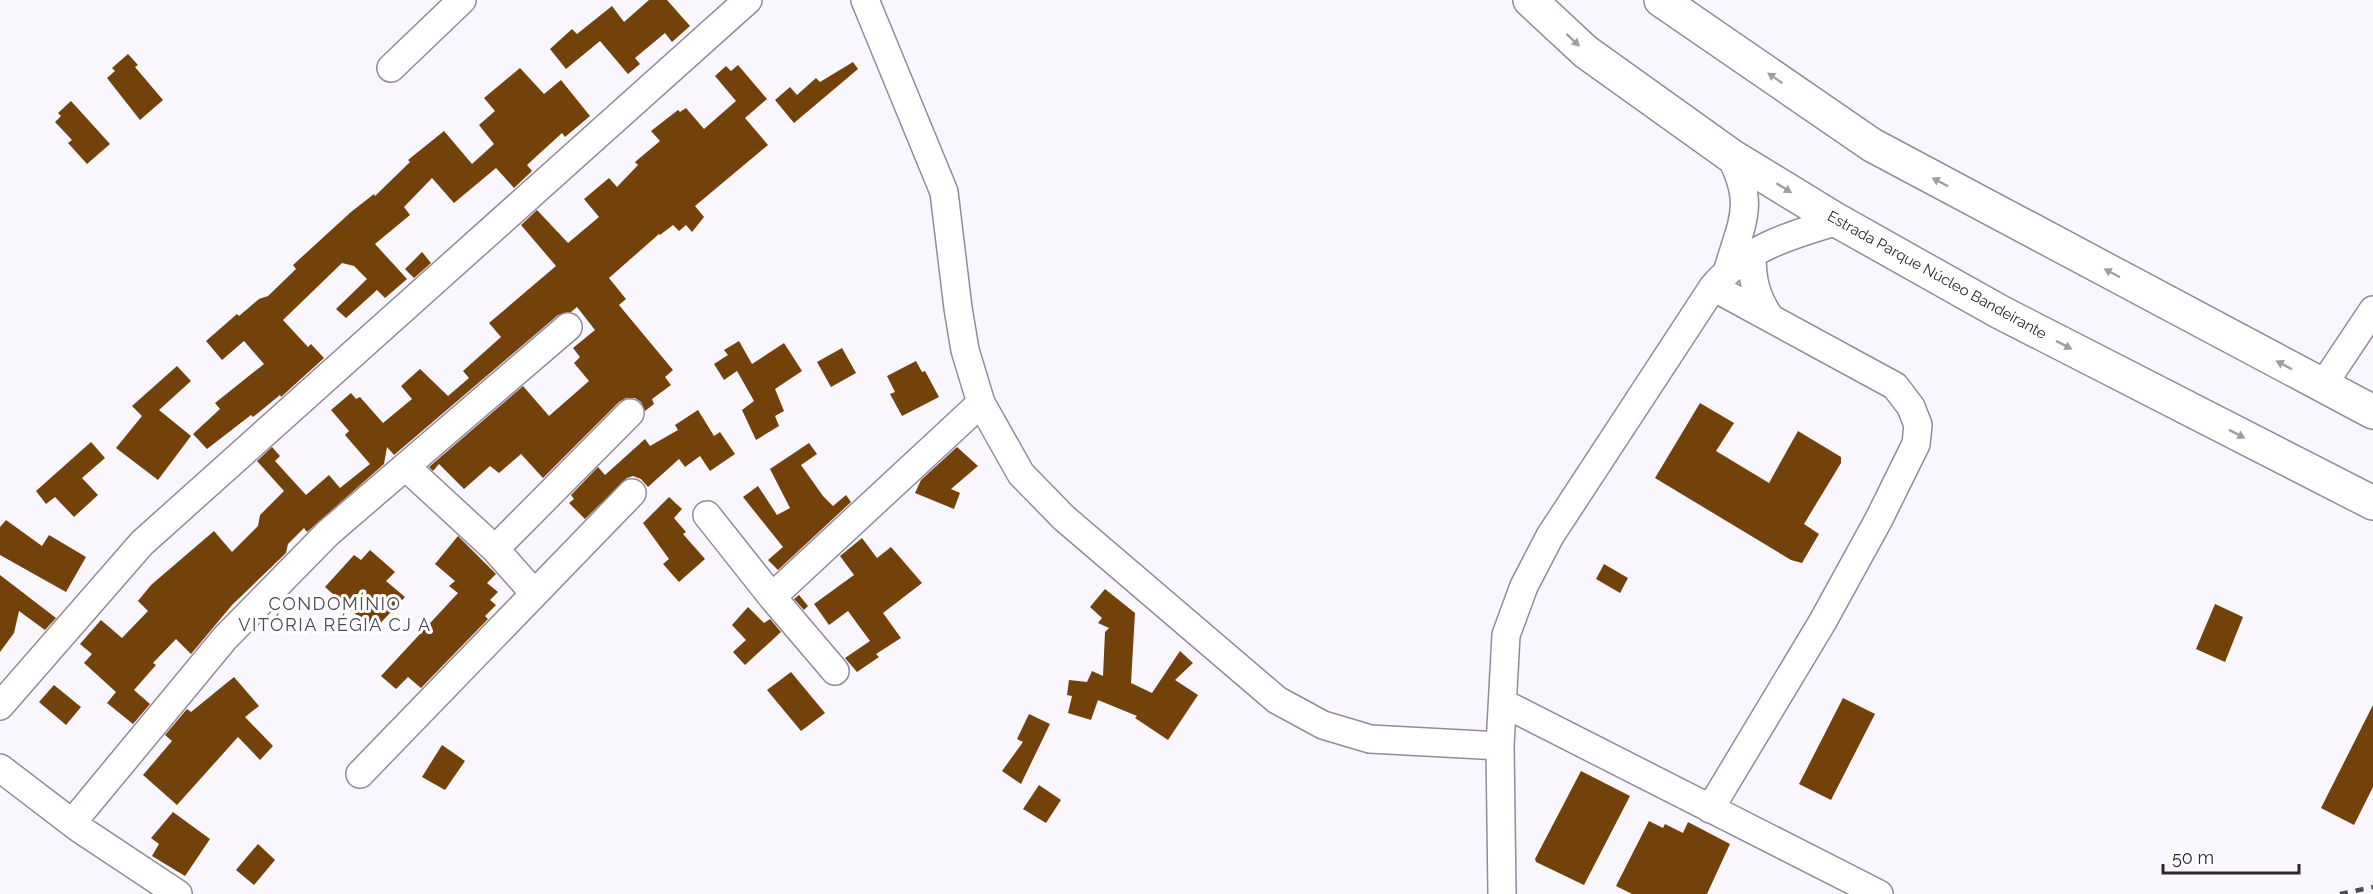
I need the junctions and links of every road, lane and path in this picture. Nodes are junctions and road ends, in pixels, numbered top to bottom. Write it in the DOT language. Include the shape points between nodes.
graph roads {
  1 [pos="462,0"];
  2 [pos="748,0"];
  3 [pos="865,0"];
  4 [pos="1530,0"];
  5 [pos="1661,0"];
  6 [pos="391,68"];
  7 [pos="1730,154"];
  8 [pos="1838,221"];
  9 [pos="1752,254"];
  10 [pos="1720,278"];
  11 [pos="2373,310"];
  12 [pos="1768,316"];
  13 [pos="568,327"];
  14 [pos="2323,385"];
  15 [pos="981,403"];
  16 [pos="2373,412"];
  17 [pos="630,413"];
  18 [pos="406,467"];
  19 [pos="632,493"];
  20 [pos="2373,503"];
  21 [pos="707,515"];
  22 [pos="495,549"];
  23 [pos="534,593"];
  24 [pos="772,597"];
  25 [pos="835,671"];
  26 [pos="1503,703"];
  27 [pos="0,706"];
  28 [pos="1500,746"];
  29 [pos="0,768"];
  30 [pos="360,774"];
  31 [pos="1710,809"];
  32 [pos="72,823"];
  33 [pos="178,894"];
  34 [pos="1502,894"];
  35 [pos="1879,894"];
  1 -- 6 [label="street"];
  2 -- 27 [label="street" via="142,543"];
  3 -- 15 [label="street" via="944,192 965,350"];
  4 -- 7 [label="highway, Estrada Parque Núcleo Bandeirante, one-way" via="1586,52"];
  14 -- 5 [label="highway, one-way" via="1872,145"];
  7 -- 8 [label="highway, Estrada Parque Núcleo Bandeirante, one-way"];
  7 -- 10 [label="street" via="1746,195 1744,216"];
  8 -- 9 [label="street" via="1782,237"];
  8 -- 20 [label="highway, Estrada Parque Núcleo Bandeirante, one-way" via="2000,312"];
  9 -- 10 [label="street"];
  9 -- 12 [label="street" via="1757,298"];
  10 -- 12 [label="street"];
  10 -- 26 [label="street" via="1550,536 1524,586 1506,635"];
  11 -- 14 [label="street"];
  12 -- 31 [label="street" via="1895,386 1911,407 1918,425 1916,444 1823,621"];
  13 -- 18 [label="street"];
  14 -- 16 [label="highway"];
  15 -- 24 [label="street"];
  15 -- 28 [label="street" via="1022,474 1064,518 1277,700 1323,725 1370,739"];
  17 -- 22 [label="street"];
  18 -- 22 [label="street"];
  18 -- 32 [label="street" via="328,533 225,638"];
  19 -- 23 [label="street"];
  21 -- 24 [label="street"];
  22 -- 23 [label="street"];
  23 -- 30 [label="street"];
  24 -- 25 [label="street"];
  26 -- 28 [label="street"];
  26 -- 31 [label="street"];
  28 -- 34 [label="street"];
  29 -- 32 [label="street"];
  31 -- 35 [label="street"];
  32 -- 33 [label="street"];
}
